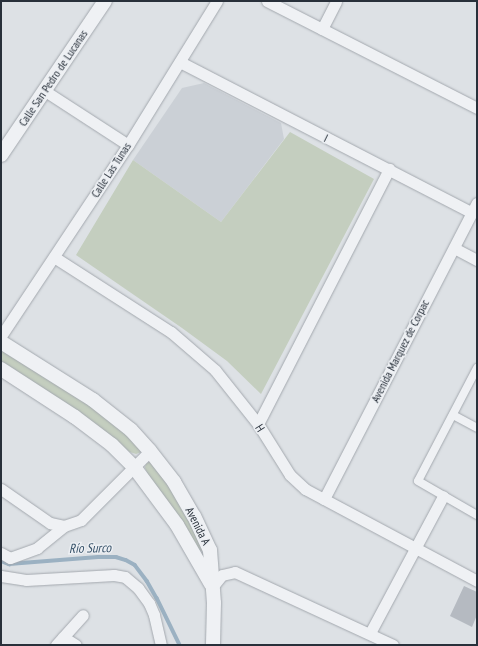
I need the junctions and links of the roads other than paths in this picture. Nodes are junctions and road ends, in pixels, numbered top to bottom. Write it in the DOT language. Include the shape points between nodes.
graph roads {
  1 [pos="104,1"];
  2 [pos="217,1"];
  3 [pos="267,1"];
  4 [pos="336,1"];
  5 [pos="322,29"];
  6 [pos="180,62"];
  7 [pos="45,91"];
  8 [pos="477,108"];
  9 [pos="128,145"];
  10 [pos="1,155"];
  11 [pos="388,168"];
  12 [pos="477,203"];
  13 [pos="472,213"];
  14 [pos="454,248"];
  15 [pos="54,257"];
  16 [pos="477,260"];
  17 [pos="1,336"];
  18 [pos="1,342"];
  19 [pos="477,368"];
  20 [pos="1,369"];
  21 [pos="453,415"];
  22 [pos="258,424"];
  23 [pos="477,428"];
  24 [pos="150,451"];
  25 [pos="134,467"];
  26 [pos="1,489"];
  27 [pos="443,496"];
  28 [pos="324,499"];
  29 [pos="477,515"];
  30 [pos="64,526"];
  31 [pos="416,547"];
  32 [pos="1,553"];
  33 [pos="1,576"];
  34 [pos="477,581"];
  35 [pos="213,586"];
  36 [pos="83,615"];
  37 [pos="370,633"];
  38 [pos="60,641"];
  39 [pos="76,645"];
  40 [pos="162,645"];
  41 [pos="213,645"];
  42 [pos="393,645"];
  1 -- 7 [label="street, Calle San Pedro de Lucanas"];
  2 -- 6 [label="street, Calle Las Tunas"];
  3 -- 5 [label="street"];
  4 -- 5 [label="street"];
  5 -- 8 [label="street"];
  6 -- 9 [label="street, Calle Las Tunas"];
  6 -- 11 [label="street, I" via="287,119"];
  7 -- 9 [label="street"];
  7 -- 10 [label="street, Calle San Pedro de Lucanas"];
  9 -- 15 [label="street, Calle Las Tunas"];
  11 -- 13 [label="street, I"];
  11 -- 22 [label="street"];
  12 -- 13 [label="street, Avenida Marquez de Corpac"];
  13 -- 14 [label="street, Avenida Marquez de Corpac"];
  14 -- 16 [label="street"];
  14 -- 28 [label="street, Avenida Marquez de Corpac"];
  15 -- 17 [label="street, Calle Las Tunas"];
  15 -- 22 [label="street, H" via="171,332 215,370"];
  18 -- 24 [label="street, Avenida A" via="93,400 131,430"];
  19 -- 21 [label="street"];
  20 -- 25 [label="street, Avenida A" via="87,426 112,445"];
  21 -- 23 [label="street"];
  21 -- 27 [label="street" via="418,481"];
  22 -- 28 [label="street, H" via="290,474 305,489"];
  24 -- 25 [label="street"];
  24 -- 35 [label="street, Avenida A" via="174,482 206,540 210,550"];
  25 -- 30 [label="street" via="81,520"];
  25 -- 35 [label="street, Avenida A" via="177,525"];
  26 -- 30 [label="street" via="50,523"];
  27 -- 29 [label="street"];
  27 -- 31 [label="street"];
  28 -- 31 [label="street, H"];
  30 -- 32 [label="street" via="37,548 10,558"];
  31 -- 34 [label="street, H"];
  31 -- 37 [label="street"];
  33 -- 40 [label="street" via="26,580 114,575 125,577 138,588 149,603"];
  35 -- 37 [label="street" via="222,575 235,572"];
  35 -- 41 [label="street"];
  36 -- 38 [label="street"];
  37 -- 42 [label="street"];
  38 -- 39 [label="street"];
}
